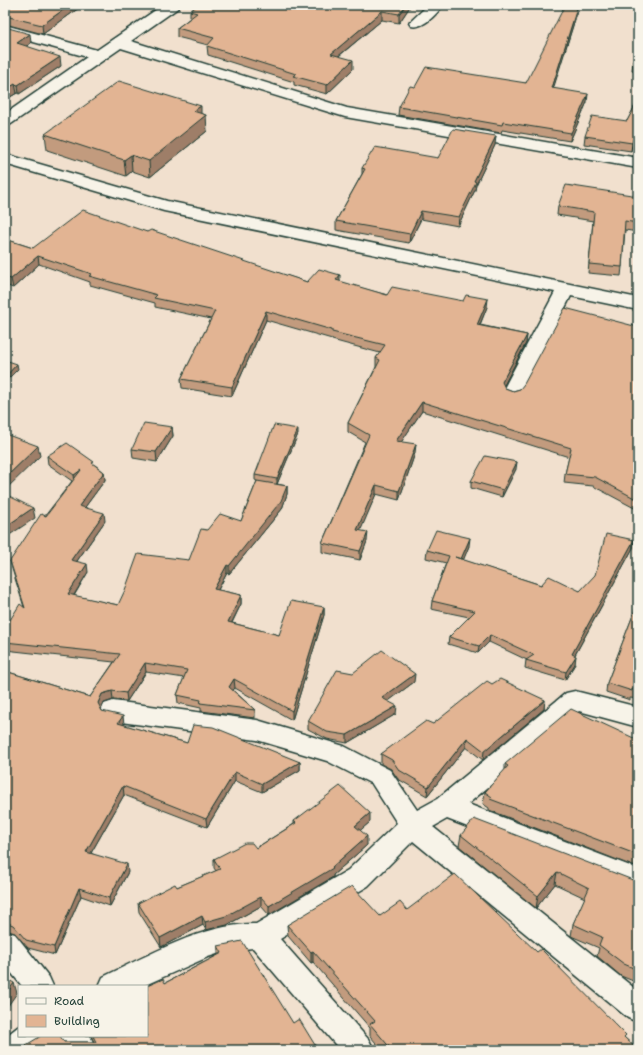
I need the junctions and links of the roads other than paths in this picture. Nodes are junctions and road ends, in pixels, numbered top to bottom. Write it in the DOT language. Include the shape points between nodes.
graph roads {
  1 [pos="173,5"];
  2 [pos="436,5"];
  3 [pos="416,23"];
  4 [pos="5,29"];
  5 [pos="119,42"];
  6 [pos="100,56"];
  7 [pos="5,121"];
  8 [pos="5,159"];
  9 [pos="638,163"];
  10 [pos="564,290"];
  11 [pos="638,304"];
  12 [pos="512,392"];
  13 [pos="113,711"];
  14 [pos="638,717"];
  15 [pos="446,807"];
  16 [pos="412,825"];
  17 [pos="638,881"];
  18 [pos="260,936"];
  19 [pos="5,943"];
  20 [pos="38,985"];
  21 [pos="115,985"];
  22 [pos="638,1009"];
  23 [pos="27,1037"];
  24 [pos="75,1037"];
  25 [pos="12,1050"];
  26 [pos="82,1050"];
  27 [pos="359,1050"];
  1 -- 5 [label="street"];
  2 -- 3 [label="street"];
  4 -- 6 [label="street"];
  5 -- 6 [label="street"];
  5 -- 9 [label="street" via="345,112"];
  6 -- 7 [label="street"];
  8 -- 10 [label="street" via="164,206"];
  10 -- 11 [label="street"];
  10 -- 12 [label="street"];
  13 -- 16 [label="street" via="257,730 335,753 381,777"];
  14 -- 15 [label="street" via="575,700"];
  15 -- 16 [label="street"];
  15 -- 17 [label="street"];
  16 -- 18 [label="street" via="358,878"];
  16 -- 22 [label="street"];
  18 -- 21 [label="street" via="250,935 210,943"];
  18 -- 27 [label="street"];
  19 -- 20 [label="street"];
  23 -- 25 [label="street"];
  24 -- 26 [label="street"];
}
